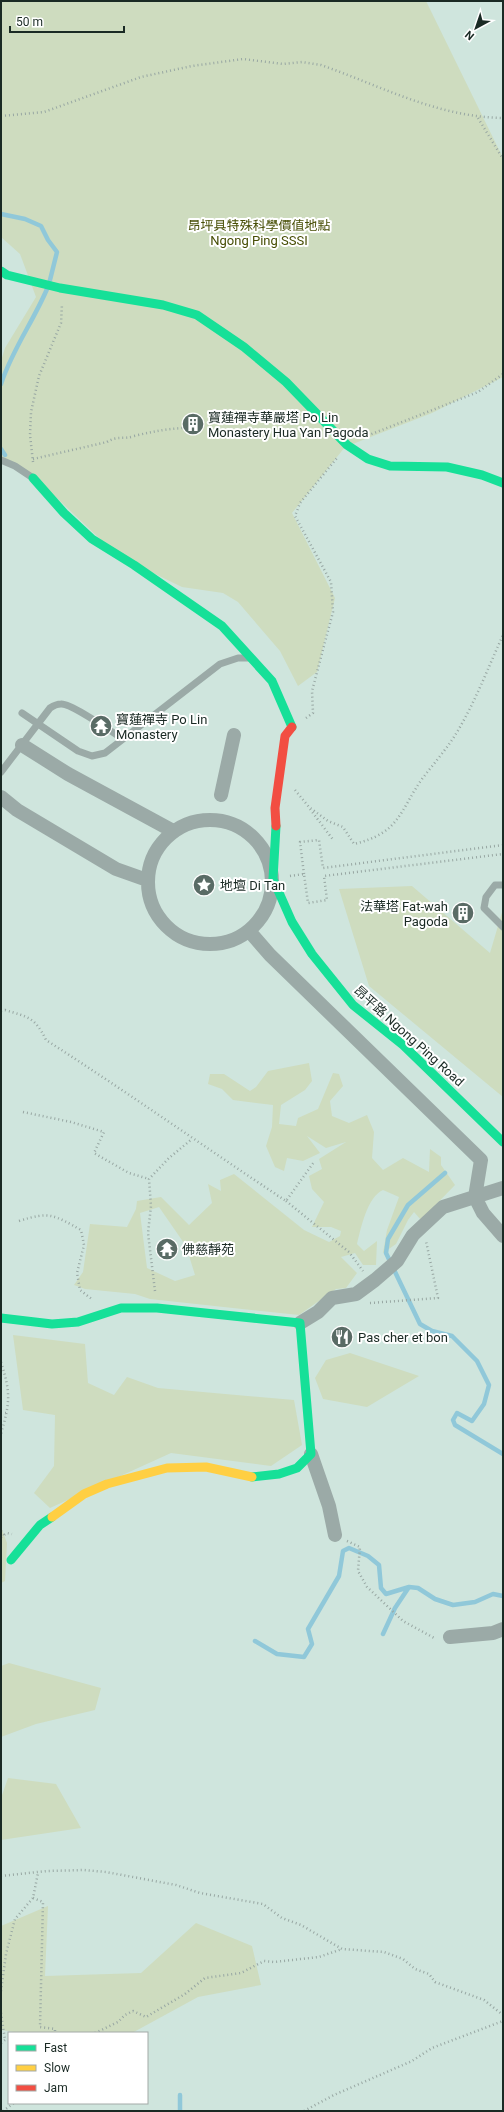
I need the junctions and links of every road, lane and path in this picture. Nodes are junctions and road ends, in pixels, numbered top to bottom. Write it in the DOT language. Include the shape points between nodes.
graph roads {
  1 [pos="1,116"];
  2 [pos="478,118"];
  3 [pos="503,118"];
  4 [pos="503,159"];
  5 [pos="1,271"];
  6 [pos="60,288"];
  7 [pos="503,374"];
  8 [pos="183,428"];
  9 [pos="347,445"];
  10 [pos="33,459"];
  11 [pos="1,460"];
  12 [pos="33,478"];
  13 [pos="503,484"];
  14 [pos="503,635"];
  15 [pos="252,658"];
  16 [pos="22,713"];
  17 [pos="38,723"];
  18 [pos="292,726"];
  19 [pos="234,734"];
  20 [pos="123,740"];
  21 [pos="22,745"];
  22 [pos="1,772"];
  23 [pos="277,790"];
  24 [pos="221,795"];
  25 [pos="1,798"];
  26 [pos="309,807"];
  27 [pos="173,831"];
  28 [pos="334,841"];
  29 [pos="503,845"];
  30 [pos="503,854"];
  31 [pos="304,874"];
  32 [pos="273,878"];
  33 [pos="147,880"];
  34 [pos="503,885"];
  35 [pos="503,927"];
  36 [pos="250,932"];
  37 [pos="1,1011"];
  38 [pos="23,1112"];
  39 [pos="192,1140"];
  40 [pos="503,1142"];
  41 [pos="314,1162"];
  42 [pos="149,1179"];
  43 [pos="503,1188"];
  44 [pos="475,1197"];
  45 [pos="286,1201"];
  46 [pos="19,1220"];
  47 [pos="423,1224"];
  48 [pos="503,1236"];
  49 [pos="366,1275"];
  50 [pos="398,1301"];
  51 [pos="157,1308"];
  52 [pos="110,1312"];
  53 [pos="1,1318"];
  54 [pos="300,1323"];
  55 [pos="1,1362"];
  56 [pos="1,1414"];
  57 [pos="7,1414"];
  58 [pos="1,1434"];
  59 [pos="311,1454"];
  60 [pos="1,1531"];
  61 [pos="4,1535"];
  62 [pos="335,1535"];
  63 [pos="11,1560"];
  64 [pos="503,1629"];
  65 [pos="450,1637"];
  66 [pos="38,1873"];
  67 [pos="1,1876"];
  68 [pos="33,1898"];
  69 [pos="342,1949"];
  70 [pos="1,1992"];
  71 [pos="1,2013"];
  72 [pos="503,2016"];
  73 [pos="503,2021"];
  74 [pos="55,2032"];
  75 [pos="97,2032"];
  76 [pos="7,2040"];
  77 [pos="1,2043"];
  78 [pos="13,2104"];
  79 [pos="3,2111"];
  80 [pos="304,2111"];
  1 -- 2 [label="path" via="44,112 141,77 243,59 283,64 320,64 429,106"];
  2 -- 3 [label="path"];
  2 -- 4 [label="path"];
  5 -- 6 [label="street" via="7,275"];
  6 -- 9 [label="street" via="163,305 197,315 244,347 286,382"];
  6 -- 10 [label="path" via="61,323 39,376 31,412"];
  7 -- 9 [label="path" via="478,392"];
  8 -- 10 [label="path" via="156,430 132,437 116,437 107,442"];
  9 -- 13 [label="street" via="368,459 390,466 448,467 482,475"];
  9 -- 18 [label="path" via="300,503 295,516 331,582 333,612 312,691 313,713"];
  10 -- 12 [label="path"];
  11 -- 12 [label="lane"];
  12 -- 15 [label="street" via="64,513 92,539 222,626"];
  14 -- 26 [label="path" via="452,740 421,781 400,816 384,831 354,844 343,827 328,821"];
  15 -- 18 [label="street" via="272,681"];
  15 -- 20 [label="lane" via="238,658 220,664"];
  16 -- 17 [label="lane"];
  17 -- 20 [label="lane" via="78,751 92,756 105,753"];
  17 -- 20 [label="lane" via="50,708 63,703"];
  17 -- 21 [label="lane"];
  18 -- 23 [label="street" via="285,736"];
  19 -- 24 [label="street"];
  21 -- 22 [label="lane"];
  21 -- 27 [label="street" via="68,774"];
  23 -- 26 [label="path" via="294,788"];
  23 -- 32 [label="street"];
  25 -- 33 [label="street" via="116,870"];
  26 -- 28 [label="path"];
  27 -- 32 [label="street" via="190,822 209,819 245,830 259,843 269,860"];
  27 -- 33 [label="street" via="157,850"];
  29 -- 31 [label="path" via="323,868 319,840 300,842"];
  30 -- 31 [label="path" via="324,876 327,900 308,903"];
  31 -- 32 [label="path"];
  32 -- 36 [label="street" via="271,898 266,911"];
  32 -- 40 [label="street, 昂平路 Ngong Ping Road" via="292,922 338,988 367,1018 403,1045"];
  33 -- 36 [label="street" via="156,915 182,938 199,944 217,945"];
  34 -- 35 [label="lane" via="494,885 486,897 484,908"];
  36 -- 44 [label="street" via="270,955 481,1160"];
  37 -- 39 [label="path" via="27,1017 39,1025 46,1040 135,1097"];
  38 -- 42 [label="path" via="104,1132 94,1153 129,1173"];
  39 -- 42 [label="path" via="169,1158"];
  39 -- 45 [label="path"];
  41 -- 45 [label="path"];
  42 -- 51 [label="path" via="151,1206 148,1234"];
  43 -- 44 [label="street"];
  44 -- 47 [label="street" via="443,1207"];
  44 -- 48 [label="street" via="483,1212"];
  45 -- 49 [label="path" via="349,1252"];
  46 -- 52 [label="path" via="37,1215 55,1215 81,1230 84,1245 76,1273 80,1290"];
  47 -- 50 [label="path" via="438,1298"];
  47 -- 54 [label="street" via="397,1261 384,1272 356,1294 332,1298 318,1312"];
  51 -- 52 [label="street" via="121,1308"];
  51 -- 54 [label="street"];
  52 -- 53 [label="street" via="78,1322 52,1324"];
  54 -- 59 [label="street"];
  55 -- 57 [label="path" via="8,1384"];
  56 -- 57 [label="path"];
  57 -- 58 [label="path"];
  59 -- 62 [label="street" via="329,1506"];
  59 -- 63 [label="street" via="297,1468 279,1474 255,1477 206,1467 168,1468 107,1484 84,1494 40,1525"];
  60 -- 61 [label="path"];
  62 -- 65 [label="path" via="360,1547 358,1571 367,1587 403,1621 437,1640"];
  64 -- 65 [label="street" via="493,1633"];
  66 -- 67 [label="path"];
  66 -- 68 [label="path"];
  66 -- 69 [label="path" via="84,1870 106,1872 161,1882 200,1894 263,1904 282,1918 301,1925"];
  68 -- 70 [label="path" via="15,1919 6,1954"];
  68 -- 74 [label="path" via="43,1902 40,2027 55,2029"];
  69 -- 72 [label="path" via="384,1952 403,1959 415,1969 429,1974 435,1982 484,2000"];
  69 -- 75 [label="path" via="319,1956 264,1961 241,1973 205,1978 185,1994 146,2017 133,2012"];
  71 -- 76 [label="path"];
  73 -- 80 [label="path" via="432,2048 412,2061"];
  76 -- 77 [label="path"];
  78 -- 79 [label="path"];
}
